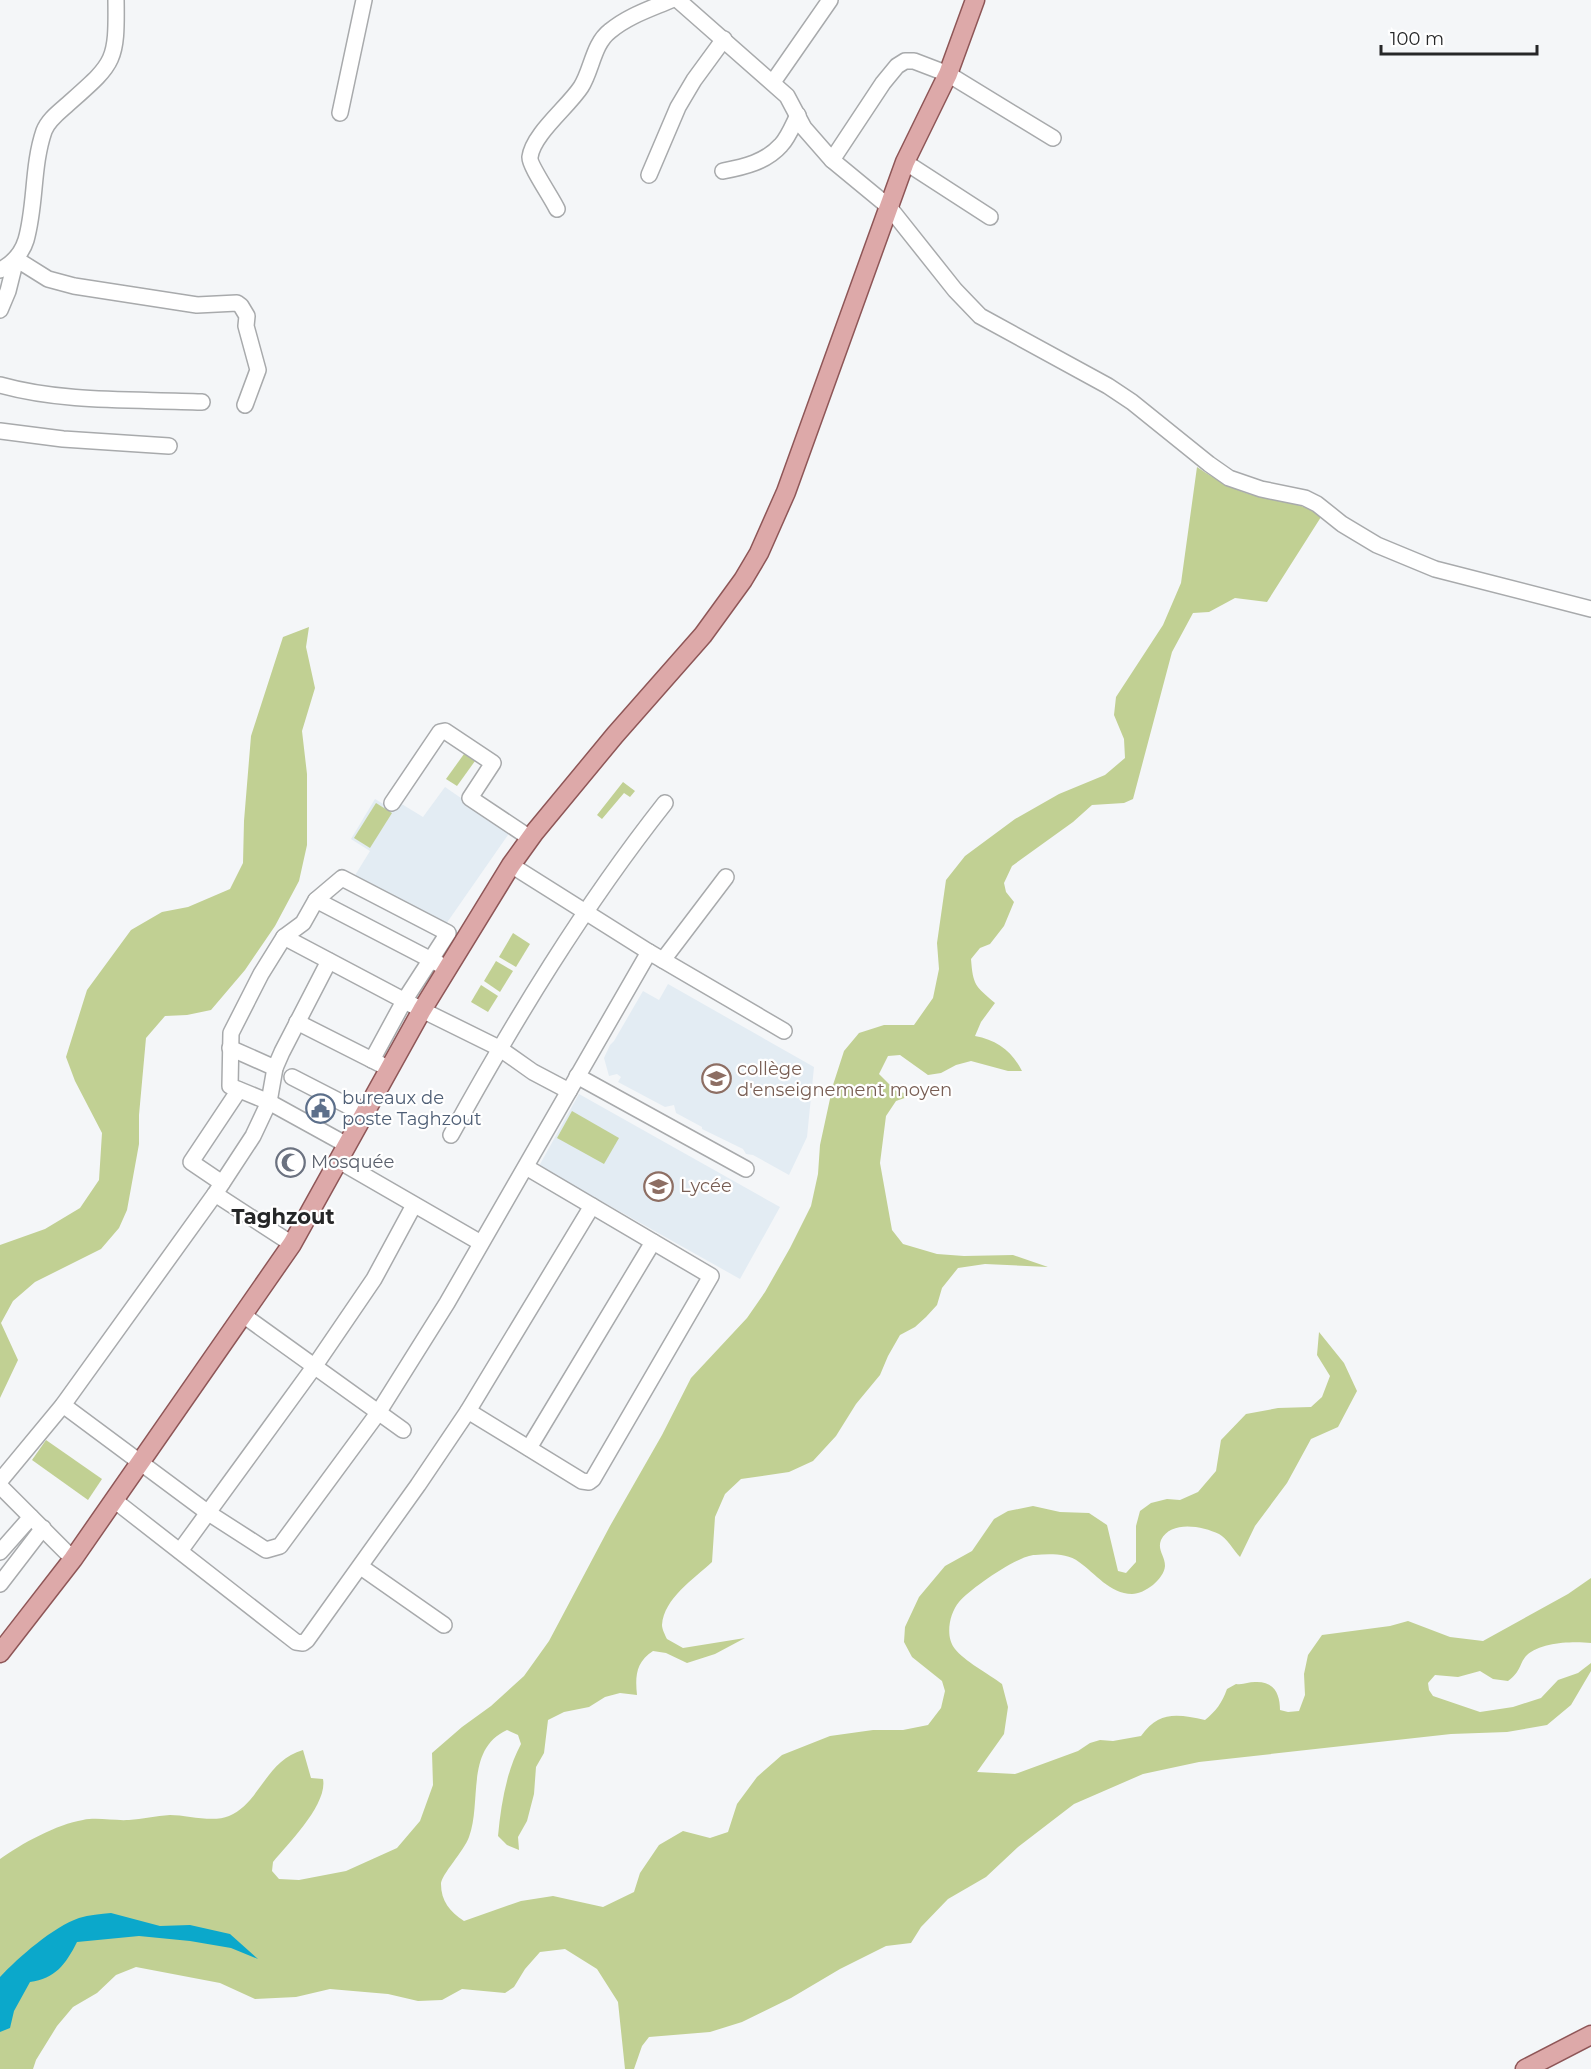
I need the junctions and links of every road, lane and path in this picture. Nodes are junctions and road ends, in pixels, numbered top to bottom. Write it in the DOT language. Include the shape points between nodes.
graph roads {
  1 [pos="116,0"];
  2 [pos="364,0"];
  3 [pos="671,0"];
  4 [pos="678,0"];
  5 [pos="830,0"];
  6 [pos="974,1"];
  7 [pos="724,39"];
  8 [pos="948,74"];
  9 [pos="773,82"];
  10 [pos="340,113"];
  11 [pos="798,116"];
  12 [pos="1053,138"];
  13 [pos="832,160"];
  14 [pos="904,162"];
  15 [pos="723,171"];
  16 [pos="649,175"];
  17 [pos="889,207"];
  18 [pos="557,209"];
  19 [pos="990,217"];
  20 [pos="16,259"];
  21 [pos="0,270"];
  22 [pos="0,310"];
  23 [pos="0,386"];
  24 [pos="202,402"];
  25 [pos="245,405"];
  26 [pos="0,431"];
  27 [pos="169,446"];
  28 [pos="1591,609"];
  29 [pos="392,803"];
  30 [pos="665,803"];
  31 [pos="530,838"];
  32 [pos="511,865"];
  33 [pos="726,877"];
  34 [pos="316,900"];
  35 [pos="585,912"];
  36 [pos="284,938"];
  37 [pos="656,956"];
  38 [pos="430,960"];
  39 [pos="329,962"];
  40 [pos="447,969"];
  41 [pos="404,1001"];
  42 [pos="422,1010"];
  43 [pos="297,1022"];
  44 [pos="784,1031"];
  45 [pos="230,1048"];
  46 [pos="499,1048"];
  47 [pos="372,1060"];
  48 [pos="275,1068"];
  49 [pos="389,1069"];
  50 [pos="578,1076"];
  51 [pos="292,1077"];
  52 [pos="239,1090"];
  53 [pos="569,1091"];
  54 [pos="269,1102"];
  55 [pos="364,1114"];
  56 [pos="451,1135"];
  57 [pos="343,1153"];
  58 [pos="526,1167"];
  59 [pos="746,1169"];
  60 [pos="218,1188"];
  61 [pos="414,1205"];
  62 [pos="592,1206"];
  63 [pos="653,1242"];
  64 [pos="481,1243"];
  65 [pos="292,1244"];
  66 [pos="243,1315"];
  67 [pos="314,1367"];
  68 [pos="63,1405"];
  69 [pos="468,1411"];
  70 [pos="378,1413"];
  71 [pos="403,1430"];
  72 [pos="529,1448"];
  73 [pos="141,1462"];
  74 [pos="0,1483"];
  75 [pos="114,1500"];
  76 [pos="207,1512"];
  77 [pos="31,1517"];
  78 [pos="43,1528"];
  79 [pos="180,1551"];
  80 [pos="0,1552"];
  81 [pos="73,1559"];
  82 [pos="361,1567"];
  83 [pos="0,1584"];
  84 [pos="444,1625"];
  85 [pos="0,1653"];
  86 [pos="1591,2035"];
  87 [pos="1525,2069"];
  1 -- 20 [label="street" via="114,56 104,73 54,116 44,130 26,241"];
  2 -- 10 [label="street"];
  3 -- 18 [label="street" via="628,18 608,33 581,87 532,149 531,167"];
  4 -- 7 [label="street"];
  5 -- 9 [label="street"];
  6 -- 8 [label="main road"];
  7 -- 9 [label="street"];
  7 -- 16 [label="street" via="678,107"];
  8 -- 12 [label="street"];
  8 -- 13 [label="street" via="914,61 897,66"];
  8 -- 14 [label="main road"];
  9 -- 11 [label="street"];
  11 -- 13 [label="street"];
  11 -- 15 [label="street" via="782,145 766,157"];
  13 -- 17 [label="street"];
  14 -- 17 [label="main road"];
  14 -- 19 [label="street"];
  17 -- 28 [label="street" via="980,316 1108,386 1229,478 1305,498 1356,533 1405,558 1479,582"];
  17 -- 31 [label="main road" via="786,492 754,562 725,608"];
  20 -- 21 [label="street"];
  20 -- 22 [label="street"];
  20 -- 25 [label="street" via="48,279 74,286 197,305 237,303 247,316 258,370"];
  23 -- 24 [label="street" via="71,397"];
  26 -- 27 [label="street"];
  29 -- 31 [label="street" via="440,732 445,731 493,763 470,798"];
  30 -- 35 [label="street"];
  31 -- 32 [label="main road"];
  32 -- 35 [label="street"];
  32 -- 40 [label="main road"];
  33 -- 37 [label="street"];
  34 -- 36 [label="street" via="303,922"];
  34 -- 38 [label="street"];
  34 -- 38 [label="street" via="342,878 448,933"];
  35 -- 37 [label="street"];
  35 -- 46 [label="street"];
  36 -- 39 [label="street"];
  36 -- 45 [label="street" via="231,1033"];
  37 -- 44 [label="street"];
  37 -- 50 [label="street"];
  38 -- 40 [label="street"];
  38 -- 41 [label="street"];
  39 -- 41 [label="street"];
  39 -- 43 [label="street"];
  40 -- 42 [label="main road"];
  41 -- 42 [label="street"];
  41 -- 47 [label="street"];
  42 -- 46 [label="street"];
  42 -- 49 [label="main road"];
  43 -- 47 [label="street"];
  43 -- 48 [label="street"];
  45 -- 48 [label="street"];
  45 -- 52 [label="street" via="230,1086"];
  46 -- 53 [label="street"];
  46 -- 56 [label="street"];
  47 -- 49 [label="street"];
  48 -- 54 [label="street"];
  49 -- 55 [label="main road"];
  50 -- 53 [label="street"];
  50 -- 59 [label="street"];
  51 -- 55 [label="street"];
  52 -- 54 [label="street"];
  52 -- 60 [label="street" via="191,1162"];
  53 -- 58 [label="street"];
  54 -- 57 [label="street"];
  54 -- 60 [label="street" via="253,1136"];
  55 -- 57 [label="main road"];
  57 -- 61 [label="street"];
  57 -- 65 [label="main road"];
  58 -- 62 [label="street"];
  58 -- 64 [label="street"];
  60 -- 65 [label="street"];
  60 -- 68 [label="street"];
  61 -- 64 [label="street"];
  61 -- 67 [label="street" via="375,1279"];
  62 -- 63 [label="street"];
  62 -- 69 [label="street"];
  63 -- 72 [label="street"];
  63 -- 72 [label="street" via="711,1275 593,1479 582,1481"];
  64 -- 70 [label="street"];
  65 -- 66 [label="main road"];
  66 -- 67 [label="street"];
  66 -- 73 [label="main road"];
  67 -- 70 [label="street"];
  67 -- 76 [label="street"];
  68 -- 73 [label="street"];
  68 -- 74 [label="street"];
  69 -- 72 [label="street"];
  69 -- 82 [label="street"];
  70 -- 71 [label="street"];
  70 -- 76 [label="street" via="280,1546 266,1550"];
  73 -- 75 [label="main road"];
  73 -- 76 [label="street"];
  74 -- 77 [label="street"];
  75 -- 79 [label="street"];
  75 -- 81 [label="main road"];
  76 -- 79 [label="street"];
  77 -- 78 [label="street"];
  77 -- 80 [label="street"];
  78 -- 81 [label="street"];
  78 -- 83 [label="street"];
  79 -- 82 [label="street" via="296,1642 303,1643"];
  81 -- 85 [label="main road"];
  82 -- 84 [label="street"];
  86 -- 87 [label="main road"];
}
